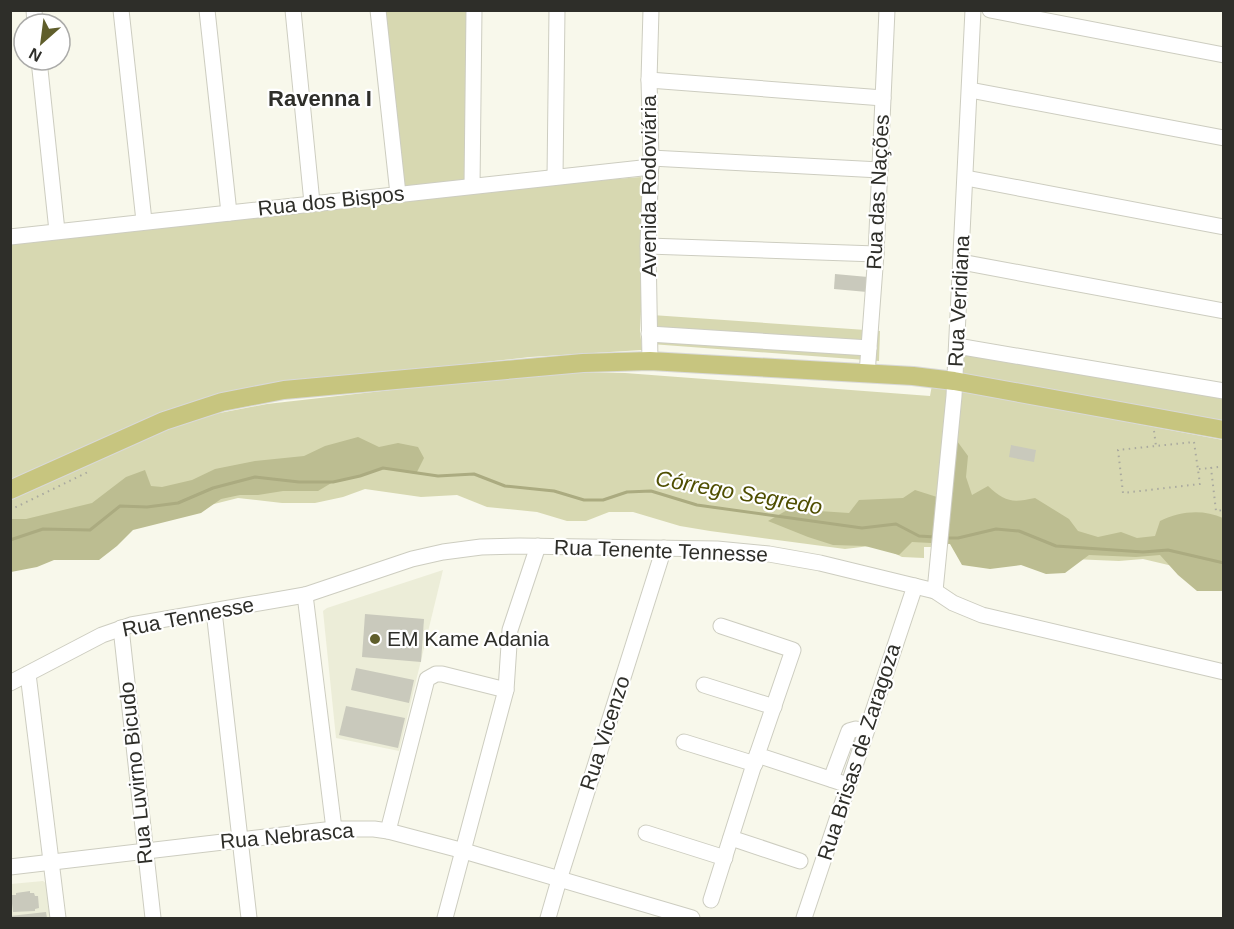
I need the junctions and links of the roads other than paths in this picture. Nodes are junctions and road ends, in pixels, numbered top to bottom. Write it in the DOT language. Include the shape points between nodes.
graph roads {
  1 [pos="120,10"];
  2 [pos="207,10"];
  3 [pos="293,10"];
  4 [pos="378,10"];
  5 [pos="474,10"];
  6 [pos="557,10"];
  7 [pos="651,10"];
  8 [pos="887,10"];
  9 [pos="973,10"];
  10 [pos="990,10"];
  11 [pos="1224,55"];
  12 [pos="40,72"];
  13 [pos="649,80"];
  14 [pos="970,90"];
  15 [pos="883,98"];
  16 [pos="1224,138"];
  17 [pos="651,162"];
  18 [pos="879,170"];
  19 [pos="555,177"];
  20 [pos="966,178"];
  21 [pos="472,186"];
  22 [pos="398,194"];
  23 [pos="312,203"];
  24 [pos="229,213"];
  25 [pos="144,221"];
  26 [pos="1224,227"];
  27 [pos="57,231"];
  28 [pos="10,237"];
  29 [pos="648,246"];
  30 [pos="876,254"];
  31 [pos="962,262"];
  32 [pos="1224,311"];
  33 [pos="650,334"];
  34 [pos="957,346"];
  35 [pos="869,348"];
  36 [pos="650,361"];
  37 [pos="867,374"];
  38 [pos="954,381"];
  39 [pos="1224,392"];
  40 [pos="1224,430"];
  41 [pos="10,490"];
  42 [pos="538,546"];
  43 [pos="664,548"];
  44 [pos="915,586"];
  45 [pos="934,591"];
  46 [pos="305,595"];
  47 [pos="214,611"];
  48 [pos="721,626"];
  49 [pos="121,628"];
  50 [pos="1224,672"];
  51 [pos="28,674"];
  52 [pos="10,683"];
  53 [pos="704,685"];
  54 [pos="506,690"];
  55 [pos="774,707"];
  56 [pos="866,731"];
  57 [pos="684,742"];
  58 [pos="756,760"];
  59 [pos="831,779"];
  60 [pos="848,785"];
  61 [pos="334,829"];
  62 [pos="388,831"];
  63 [pos="646,833"];
  64 [pos="731,838"];
  65 [pos="241,840"];
  66 [pos="144,851"];
  67 [pos="464,851"];
  68 [pos="725,858"];
  69 [pos="801,861"];
  70 [pos="51,862"];
  71 [pos="10,867"];
  72 [pos="559,880"];
  73 [pos="711,900"];
  74 [pos="57,918"];
  75 [pos="153,918"];
  76 [pos="249,918"];
  77 [pos="444,918"];
  78 [pos="548,918"];
  79 [pos="692,918"];
  80 [pos="804,918"];
  1 -- 25 [label="street"];
  2 -- 24 [label="street"];
  3 -- 23 [label="street"];
  4 -- 22 [label="street"];
  5 -- 21 [label="street"];
  6 -- 19 [label="street"];
  7 -- 13 [label="street, Avenida Rodoviária"];
  8 -- 15 [label="street, Rua das Nações"];
  9 -- 14 [label="street, Rua Veridiana"];
  10 -- 11 [label="street"];
  12 -- 27 [label="street"];
  13 -- 15 [label="street"];
  13 -- 17 [label="street, Avenida Rodoviária"];
  14 -- 16 [label="street"];
  14 -- 20 [label="street, Rua Veridiana"];
  15 -- 18 [label="street, Rua das Nações"];
  17 -- 18 [label="street, Rua dos Bispos"];
  17 -- 19 [label="street, Rua dos Bispos"];
  17 -- 29 [label="street, Avenida Rodoviária"];
  18 -- 30 [label="street, Rua das Nações"];
  19 -- 21 [label="street, Rua dos Bispos"];
  20 -- 26 [label="street"];
  20 -- 31 [label="street, Rua Veridiana"];
  21 -- 22 [label="street, Rua dos Bispos"];
  22 -- 23 [label="street, Rua dos Bispos"];
  23 -- 24 [label="street, Rua dos Bispos"];
  24 -- 25 [label="street, Rua dos Bispos"];
  25 -- 27 [label="street, Rua dos Bispos"];
  27 -- 28 [label="street, Rua dos Bispos"];
  29 -- 30 [label="street"];
  29 -- 33 [label="street, Avenida Rodoviária"];
  30 -- 35 [label="street, Rua das Nações"];
  31 -- 32 [label="street"];
  31 -- 34 [label="street, Rua Veridiana"];
  33 -- 35 [label="street"];
  33 -- 36 [label="street, Avenida Rodoviária"];
  34 -- 38 [label="street, Rua Veridiana"];
  34 -- 39 [label="street"];
  35 -- 37 [label="street, Rua das Nações"];
  36 -- 37 [label="main road"];
  36 -- 41 [label="main road" via="525,368 251,396 147,428"];
  37 -- 38 [label="main road"];
  38 -- 40 [label="main road"];
  38 -- 45 [label="street, Rua Veridiana"];
  42 -- 43 [label="street, Rua Tenente Tennesse"];
  42 -- 46 [label="street, Rua Tenente Tennesse" via="443,552"];
  42 -- 54 [label="street" via="510,630"];
  43 -- 44 [label="street, Rua Tenente Tennesse" via="769,554"];
  43 -- 72 [label="street, Rua Vicenzo"];
  44 -- 45 [label="street, Rua Tenente Tennesse"];
  44 -- 56 [label="street, Rua Brisas de Zaragoza"];
  45 -- 50 [label="street, Rua Tenente Tennesse" via="981,615"];
  46 -- 47 [label="street, Rua Tennesse"];
  46 -- 61 [label="street"];
  47 -- 49 [label="street, Rua Tennesse"];
  47 -- 65 [label="street"];
  48 -- 55 [label="street" via="792,650"];
  49 -- 51 [label="street, Rua Tennesse"];
  49 -- 66 [label="street, Rua Luvirno Bicudo"];
  51 -- 52 [label="street, Rua Tennesse"];
  51 -- 70 [label="street"];
  53 -- 55 [label="street"];
  54 -- 62 [label="street" via="442,674 427,679"];
  54 -- 67 [label="street"];
  55 -- 58 [label="street"];
  56 -- 59 [label="street" via="849,730"];
  56 -- 60 [label="street, Rua Brisas de Zaragoza"];
  57 -- 58 [label="street"];
  58 -- 59 [label="street"];
  58 -- 64 [label="street"];
  59 -- 60 [label="street"];
  60 -- 80 [label="street, Rua Brisas de Zaragoza"];
  61 -- 62 [label="street, Rua Nebrasca"];
  61 -- 65 [label="street, Rua Nebrasca"];
  62 -- 67 [label="street, Rua Nebrasca"];
  63 -- 68 [label="street"];
  64 -- 68 [label="street"];
  64 -- 69 [label="street"];
  65 -- 66 [label="street, Rua Nebrasca"];
  65 -- 76 [label="street"];
  66 -- 70 [label="street, Rua Nebrasca"];
  66 -- 75 [label="street, Rua Luvirno Bicudo"];
  67 -- 72 [label="street, Rua Nebrasca"];
  67 -- 77 [label="street"];
  68 -- 73 [label="street"];
  70 -- 71 [label="street, Rua Nebrasca"];
  70 -- 74 [label="street"];
  72 -- 78 [label="street, Rua Vicenzo"];
  72 -- 79 [label="street, Rua Nebrasca"];
}
